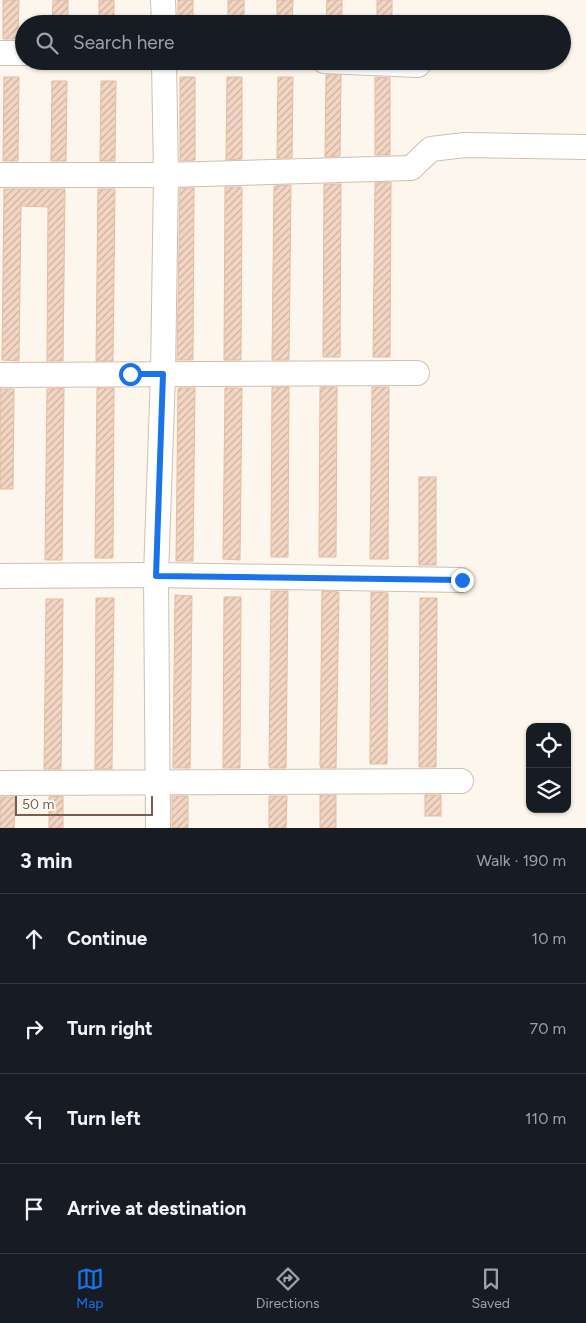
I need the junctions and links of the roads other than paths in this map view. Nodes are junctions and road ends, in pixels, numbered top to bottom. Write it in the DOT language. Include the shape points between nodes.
graph roads {
  1 [pos="163,0"];
  2 [pos="164,15"];
  3 [pos="0,53"];
  4 [pos="15,53"];
  5 [pos="164,70"];
  6 [pos="586,147"];
  7 [pos="0,174"];
  8 [pos="166,175"];
  9 [pos="417,373"];
  10 [pos="163,374"];
  11 [pos="0,376"];
  12 [pos="0,576"];
  13 [pos="156,576"];
  14 [pos="462,580"];
  15 [pos="461,781"];
  16 [pos="0,783"];
  17 [pos="157,783"];
  18 [pos="158,828"];
  1 -- 2 [label="street"];
  3 -- 4 [label="street"];
  5 -- 8 [label="street"];
  6 -- 8 [label="street" via="466,145 431,149 411,168"];
  7 -- 8 [label="street"];
  8 -- 10 [label="street"];
  9 -- 10 [label="street"];
  10 -- 11 [label="street"];
  10 -- 13 [label="street"];
  12 -- 13 [label="street"];
  13 -- 14 [label="street"];
  13 -- 17 [label="street"];
  15 -- 17 [label="street"];
  16 -- 17 [label="street"];
  17 -- 18 [label="street"];
}
